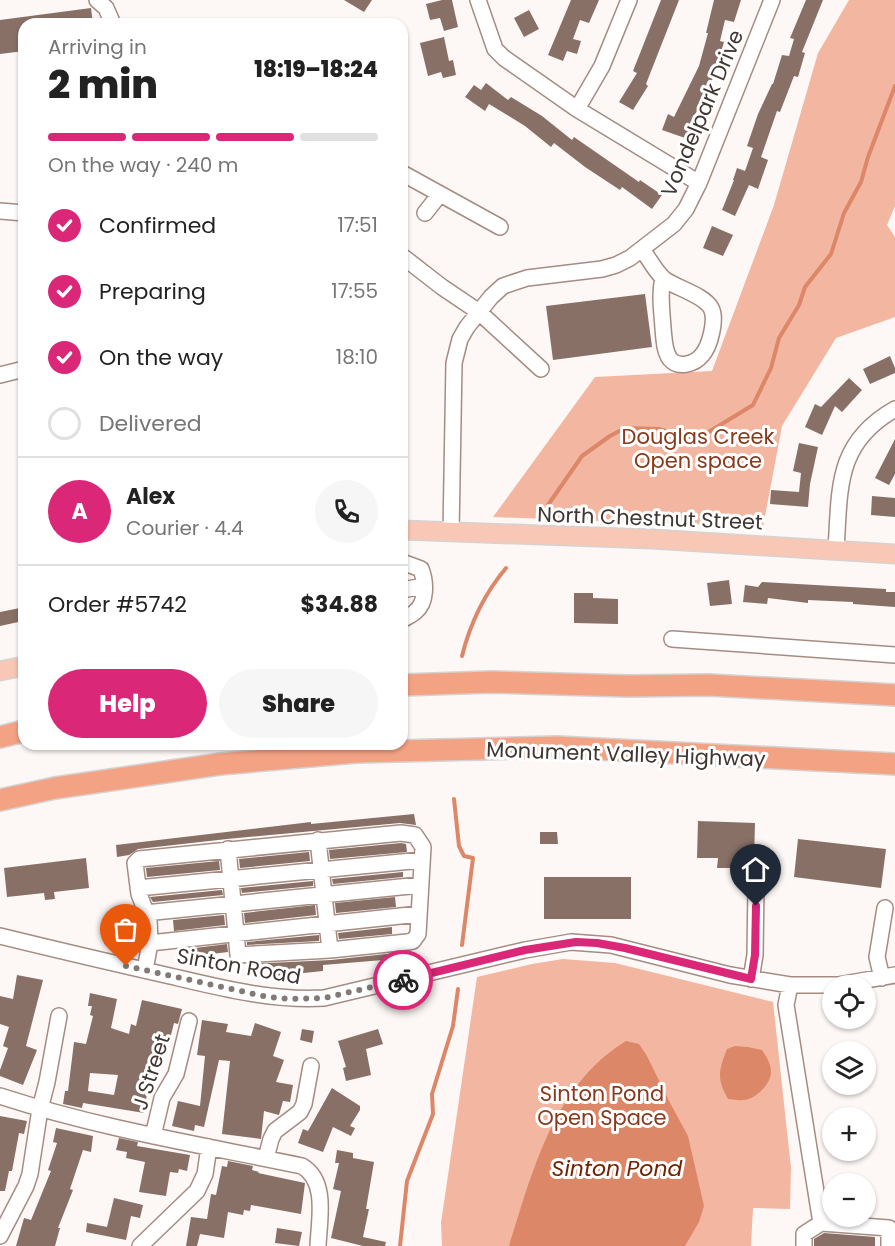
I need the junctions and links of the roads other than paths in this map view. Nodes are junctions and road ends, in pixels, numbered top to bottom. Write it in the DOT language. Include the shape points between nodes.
graph roads {
  1 [pos="97,0"];
  2 [pos="478,0"];
  3 [pos="629,0"];
  4 [pos="772,0"];
  5 [pos="110,18"];
  6 [pos="577,109"];
  7 [pos="408,176"];
  8 [pos="699,183"];
  9 [pos="440,194"];
  10 [pos="0,211"];
  11 [pos="18,212"];
  12 [pos="425,213"];
  13 [pos="500,227"];
  14 [pos="642,249"];
  15 [pos="408,261"];
  16 [pos="663,278"];
  17 [pos="479,312"];
  18 [pos="541,369"];
  19 [pos="18,370"];
  20 [pos="0,375"];
  21 [pos="895,409"];
  22 [pos="408,530"];
  23 [pos="451,533"];
  24 [pos="836,550"];
  25 [pos="895,554"];
  26 [pos="408,564"];
  27 [pos="424,586"];
  28 [pos="408,589"];
  29 [pos="408,617"];
  30 [pos="672,639"];
  31 [pos="895,656"];
  32 [pos="18,667"];
  33 [pos="0,671"];
  34 [pos="408,685"];
  35 [pos="895,695"];
  36 [pos="18,733"];
  37 [pos="0,737"];
  38 [pos="895,764"];
  39 [pos="0,800"];
  40 [pos="318,840"];
  41 [pos="228,849"];
  42 [pos="422,860"];
  43 [pos="322,870"];
  44 [pos="231,879"];
  45 [pos="420,885"];
  46 [pos="756,887"];
  47 [pos="138,888"];
  48 [pos="325,895"];
  49 [pos="234,905"];
  50 [pos="885,908"];
  51 [pos="145,913"];
  52 [pos="419,914"];
  53 [pos="328,924"];
  54 [pos="237,932"];
  55 [pos="0,936"];
  56 [pos="150,943"];
  57 [pos="330,950"];
  58 [pos="145,970"];
  59 [pos="889,977"];
  60 [pos="751,979"];
  61 [pos="790,985"];
  62 [pos="59,1016"];
  63 [pos="189,1021"];
  64 [pos="311,1066"];
  65 [pos="0,1096"];
  66 [pos="40,1109"];
  67 [pos="153,1136"];
  68 [pos="209,1147"];
  69 [pos="266,1158"];
  70 [pos="821,1223"];
  71 [pos="0,1236"];
  72 [pos="140,1246"];
  73 [pos="318,1246"];
  74 [pos="804,1246"];
  75 [pos="889,1246"];
  1 -- 5 [label="street"];
  2 -- 6 [label="street" via="492,42 504,58"];
  3 -- 6 [label="street" via="602,66"];
  4 -- 8 [label="street, Vondelpark Drive"];
  6 -- 8 [label="street"];
  7 -- 9 [label="street"];
  8 -- 14 [label="street, Vondelpark Drive" via="674,225"];
  9 -- 12 [label="street"];
  9 -- 13 [label="street"];
  10 -- 11 [label="street"];
  14 -- 16 [label="street"];
  14 -- 17 [label="street, Vondelpark Drive" via="616,265 503,286"];
  15 -- 17 [label="street"];
  16 -- 16 [label="street" via="711,307 714,325 703,355 685,365 669,358 665,347 660,291"];
  17 -- 18 [label="street"];
  17 -- 23 [label="street, Vondelpark Drive" via="460,339 454,363"];
  19 -- 20 [label="street"];
  21 -- 24 [label="street" via="866,430 847,459 840,485"];
  22 -- 23 [label="main road, North Chestnut Street"];
  23 -- 24 [label="main road, North Chestnut Street"];
  24 -- 25 [label="main road, North Chestnut Street"];
  26 -- 27 [label="street" via="421,569"];
  27 -- 28 [label="street"];
  27 -- 29 [label="street" via="418,611"];
  30 -- 31 [label="street"];
  32 -- 33 [label="main road"];
  34 -- 35 [label="highway" via="709,685"];
  36 -- 37 [label="highway"];
  38 -- 39 [label="highway, Monument Valley Highway" via="558,747 357,752 220,764"];
  40 -- 41 [label="street"];
  40 -- 42 [label="street" via="408,833 420,841"];
  40 -- 43 [label="street"];
  41 -- 44 [label="street"];
  41 -- 47 [label="street" via="139,859 135,863"];
  42 -- 43 [label="street"];
  42 -- 45 [label="street"];
  43 -- 44 [label="street"];
  43 -- 48 [label="street"];
  44 -- 47 [label="street"];
  44 -- 49 [label="street"];
  45 -- 48 [label="street"];
  45 -- 52 [label="street"];
  46 -- 60 [label="street"];
  47 -- 51 [label="street"];
  48 -- 49 [label="street"];
  48 -- 53 [label="street"];
  49 -- 51 [label="street"];
  49 -- 54 [label="street"];
  50 -- 59 [label="street" via="877,957"];
  51 -- 56 [label="street"];
  52 -- 53 [label="street"];
  52 -- 57 [label="street" via="418,934 413,941"];
  53 -- 54 [label="street"];
  53 -- 57 [label="street"];
  54 -- 56 [label="street"];
  54 -- 57 [label="street" via="238,955"];
  55 -- 58 [label="street, Sinton Road"];
  56 -- 58 [label="street"];
  58 -- 60 [label="street, Sinton Road" via="268,997 324,998 525,950 583,942 625,948"];
  59 -- 61 [label="street, Sinton Road" via="837,985"];
  60 -- 61 [label="street, Sinton Road"];
  61 -- 70 [label="street" via="786,1005"];
  62 -- 66 [label="street"];
  63 -- 67 [label="street, J Street" via="176,1074 162,1098"];
  64 -- 69 [label="street" via="304,1104 276,1131"];
  65 -- 66 [label="street"];
  66 -- 67 [label="street"];
  66 -- 71 [label="street" via="30,1174"];
  67 -- 68 [label="street"];
  68 -- 69 [label="street"];
  68 -- 72 [label="street" via="205,1174 197,1191"];
  69 -- 73 [label="street" via="302,1166 317,1182"];
  70 -- 74 [label="street" via="804,1234"];
  70 -- 75 [label="street" via="889,1228"];
}
